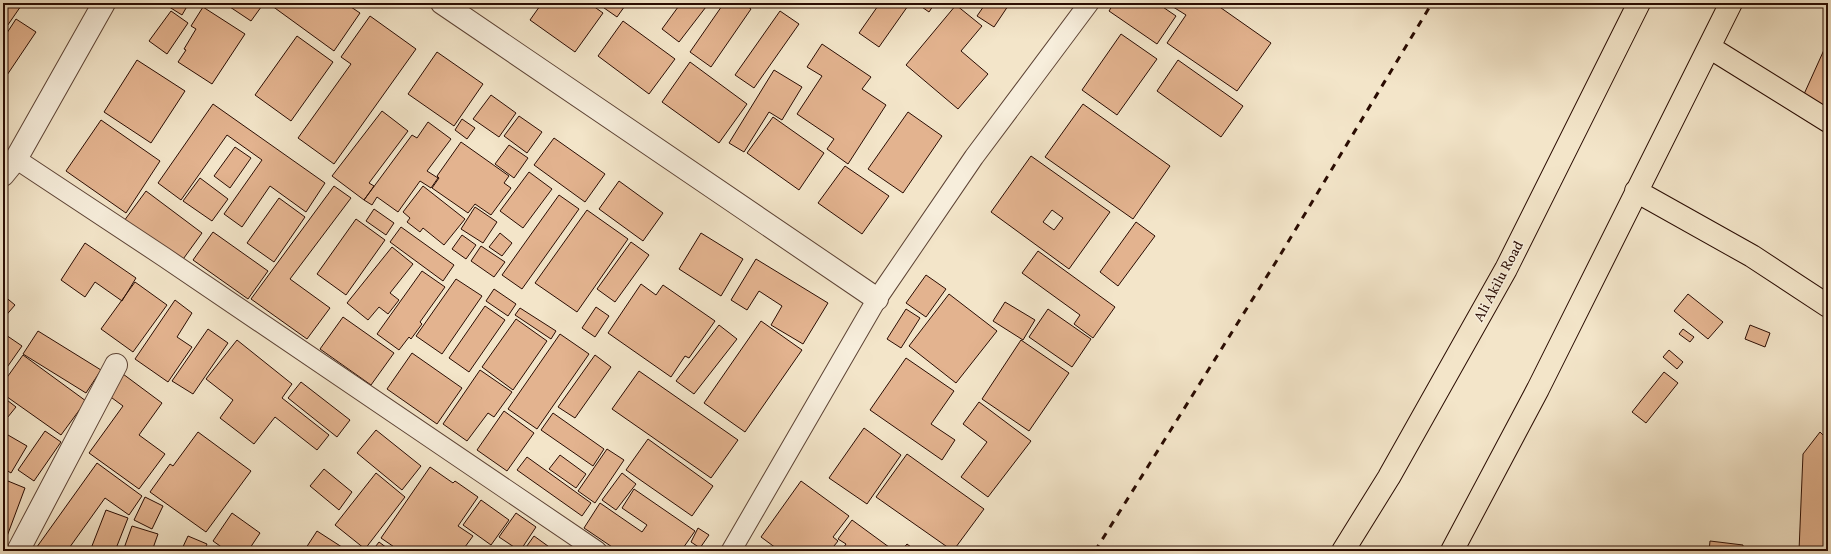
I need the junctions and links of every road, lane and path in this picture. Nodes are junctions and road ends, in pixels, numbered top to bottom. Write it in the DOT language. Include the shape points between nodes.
graph roads {
  1 [pos="104,3"];
  2 [pos="442,3"];
  3 [pos="1089,3"];
  4 [pos="1639,3"];
  5 [pos="1731,3"];
  6 [pos="1709,47"];
  7 [pos="1828,121"];
  8 [pos="9,167"];
  9 [pos="1636,191"];
  10 [pos="877,300"];
  11 [pos="1828,306"];
  12 [pos="116,365"];
  13 [pos="18,551"];
  14 [pos="597,551"];
  15 [pos="731,551"];
  16 [pos="1342,551"];
  17 [pos="1452,551"];
  1 -- 8 [label="street"];
  2 -- 10 [label="street"];
  3 -- 10 [label="lane" via="974,157"];
  4 -- 16 [label="main road, Ali Akilu Road" via="1506,269 1389,476"];
  5 -- 6 [label="main road"];
  6 -- 7 [label="main road"];
  6 -- 9 [label="main road"];
  8 -- 14 [label="lane" via="164,257"];
  9 -- 11 [label="main road" via="1752,256"];
  9 -- 17 [label="main road" via="1538,389"];
  10 -- 15 [label="lane"];
  12 -- 13 [label="street"];
}
